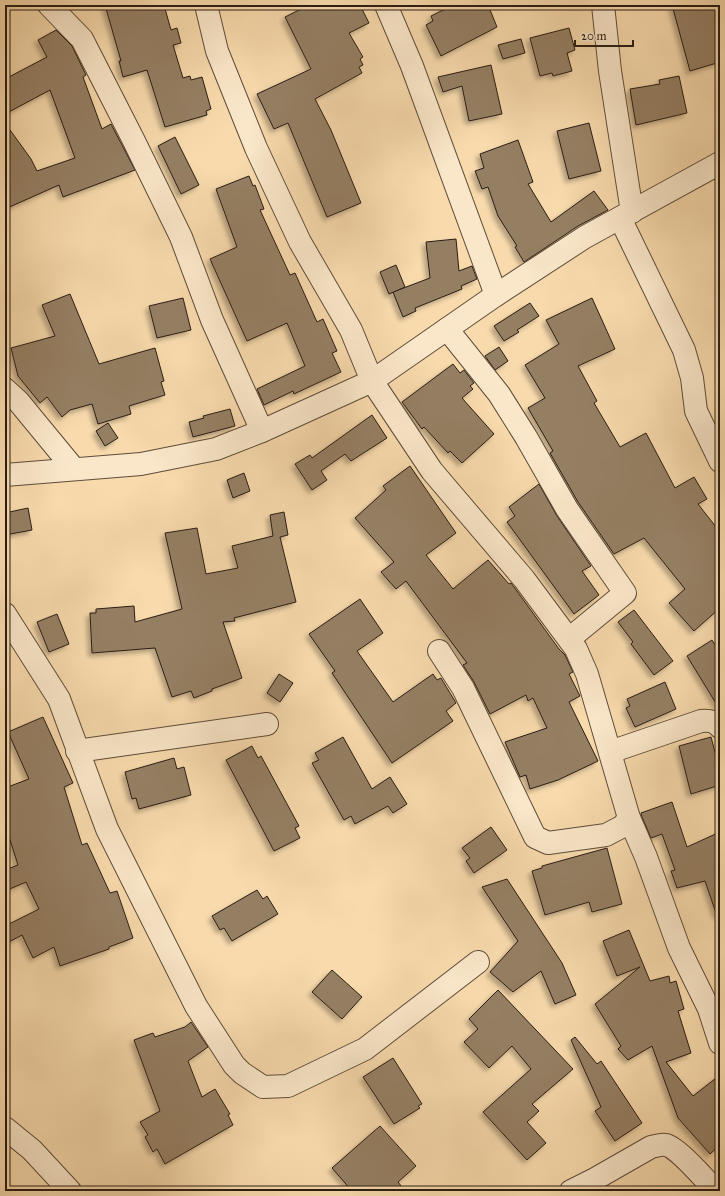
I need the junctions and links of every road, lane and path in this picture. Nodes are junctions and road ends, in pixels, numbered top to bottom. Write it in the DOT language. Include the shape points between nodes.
graph roads {
  1 [pos="49,5"];
  2 [pos="206,5"];
  3 [pos="386,5"];
  4 [pos="603,5"];
  5 [pos="720,163"];
  6 [pos="626,215"];
  7 [pos="496,294"];
  8 [pos="447,329"];
  9 [pos="372,380"];
  10 [pos="5,389"];
  11 [pos="262,431"];
  12 [pos="720,461"];
  13 [pos="74,469"];
  14 [pos="5,475"];
  15 [pos="5,614"];
  16 [pos="569,639"];
  17 [pos="439,651"];
  18 [pos="267,724"];
  19 [pos="720,727"];
  20 [pos="77,751"];
  21 [pos="610,752"];
  22 [pos="629,818"];
  23 [pos="478,962"];
  24 [pos="720,1043"];
  25 [pos="5,1128"];
  26 [pos="70,1191"];
  27 [pos="571,1191"];
  28 [pos="715,1191"];
  1 -- 11 [label="street" via="82,39 134,141 181,237 212,320"];
  2 -- 9 [label="street" via="216,52 256,148 300,242 351,330"];
  3 -- 7 [label="street"];
  4 -- 6 [label="street"];
  5 -- 6 [label="street"];
  6 -- 7 [label="street"];
  6 -- 12 [label="street" via="684,350 692,378 696,411"];
  7 -- 8 [label="street"];
  8 -- 9 [label="street"];
  8 -- 16 [label="street" via="499,394 567,509 625,593"];
  9 -- 11 [label="street"];
  9 -- 16 [label="street" via="432,471 524,579"];
  10 -- 13 [label="street" via="18,401"];
  11 -- 13 [label="street" via="216,449 141,464"];
  13 -- 14 [label="street"];
  15 -- 20 [label="street" via="59,699"];
  16 -- 21 [label="street" via="587,674"];
  17 -- 22 [label="street" via="463,688 535,837 548,843 606,835 623,826"];
  18 -- 20 [label="street"];
  19 -- 21 [label="street" via="708,720 701,721"];
  20 -- 23 [label="street" via="107,829 196,1006 234,1065 263,1087 288,1086 365,1049"];
  21 -- 22 [label="street"];
  22 -- 24 [label="street" via="679,948 709,1009"];
  25 -- 26 [label="street" via="32,1150"];
  27 -- 28 [label="street" via="651,1147 668,1145 681,1153"];
}
